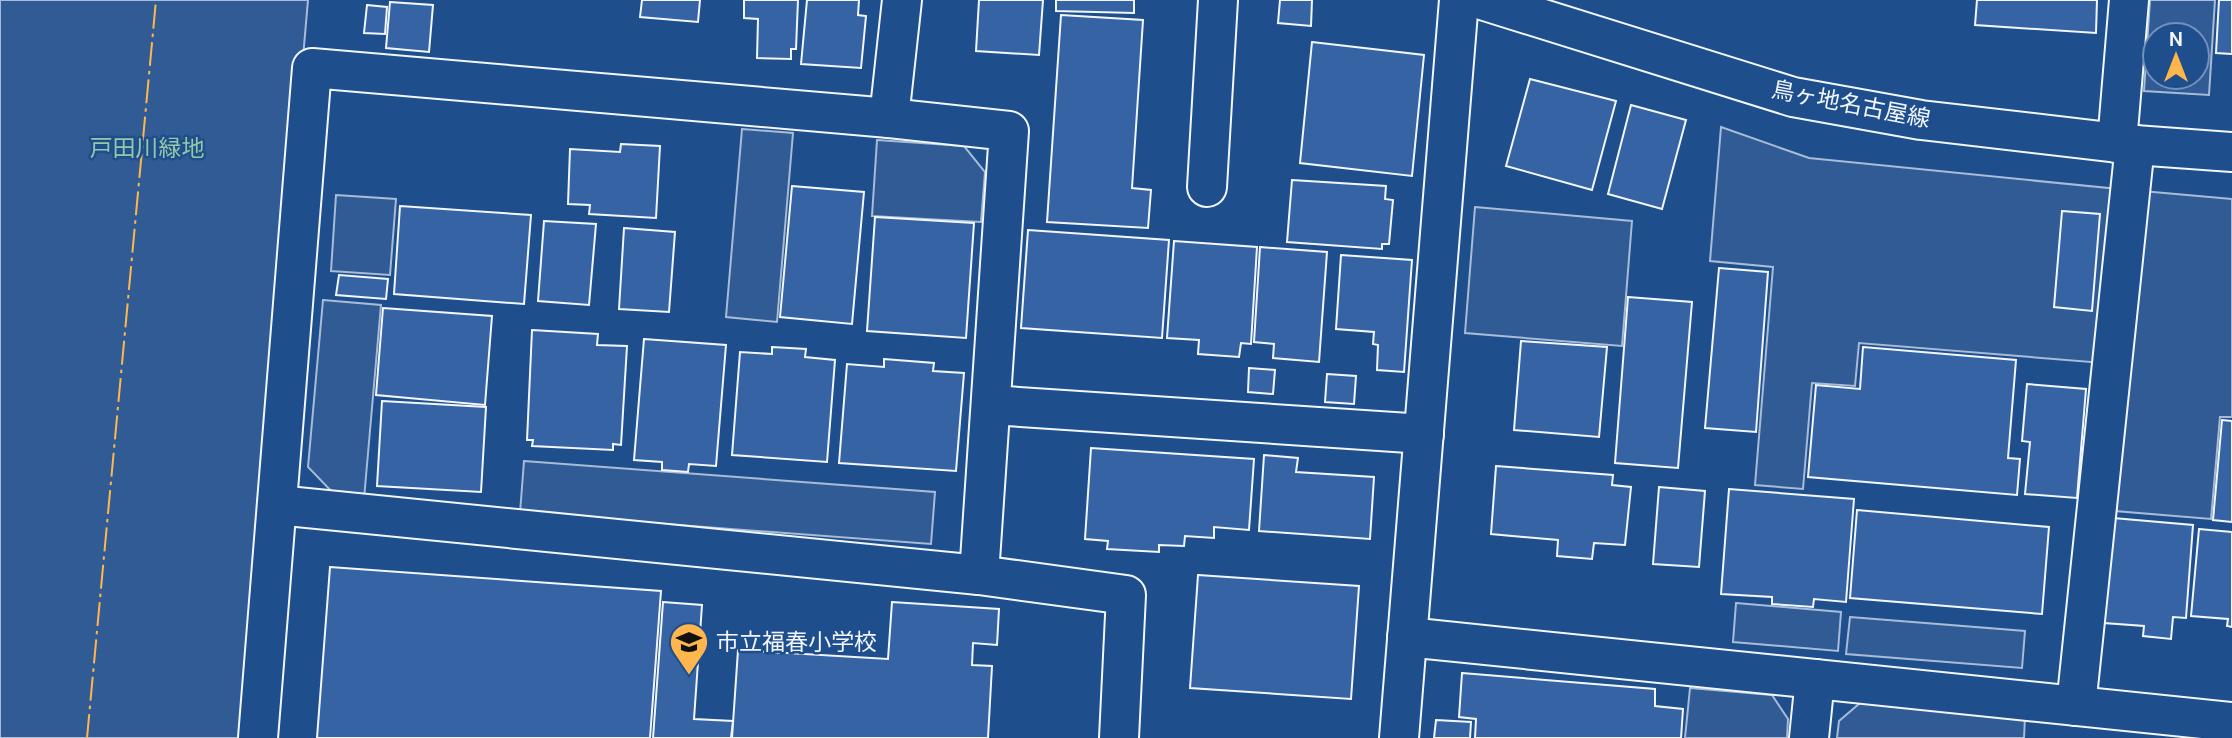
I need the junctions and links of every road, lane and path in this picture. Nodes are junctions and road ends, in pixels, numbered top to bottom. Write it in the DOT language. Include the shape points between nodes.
graph roads {
  1 [pos="902,0"];
  2 [pos="1218,0"];
  3 [pos="1459,0"];
  4 [pos="1482,0"];
  5 [pos="2129,0"];
  6 [pos="889,118"];
  7 [pos="2126,144"];
  8 [pos="2232,152"];
  9 [pos="1207,187"];
  10 [pos="991,405"];
  11 [pos="1424,434"];
  12 [pos="277,505"];
  13 [pos="979,575"];
  14 [pos="1407,637"];
  15 [pos="1815,679"];
  16 [pos="2076,706"];
  17 [pos="2232,722"];
  18 [pos="258,738"];
  19 [pos="1119,738"];
  20 [pos="1399,738"];
  21 [pos="1809,738"];
  1 -- 6 [label="street"];
  2 -- 9 [label="street"];
  3 -- 11 [label="street"];
  4 -- 7 [label="street, 鳥ヶ地名古屋線" via="1793,97 1921,120"];
  5 -- 7 [label="street"];
  6 -- 10 [label="street" via="1009,131"];
  6 -- 12 [label="street" via="312,68"];
  7 -- 8 [label="street, 鳥ヶ地名古屋線"];
  7 -- 16 [label="street"];
  10 -- 11 [label="street"];
  10 -- 13 [label="street"];
  11 -- 14 [label="street"];
  12 -- 13 [label="street"];
  12 -- 18 [label="street"];
  13 -- 19 [label="street" via="1126,596"];
  14 -- 15 [label="street"];
  14 -- 20 [label="street"];
  15 -- 16 [label="street"];
  15 -- 21 [label="street"];
  16 -- 17 [label="street"];
}
